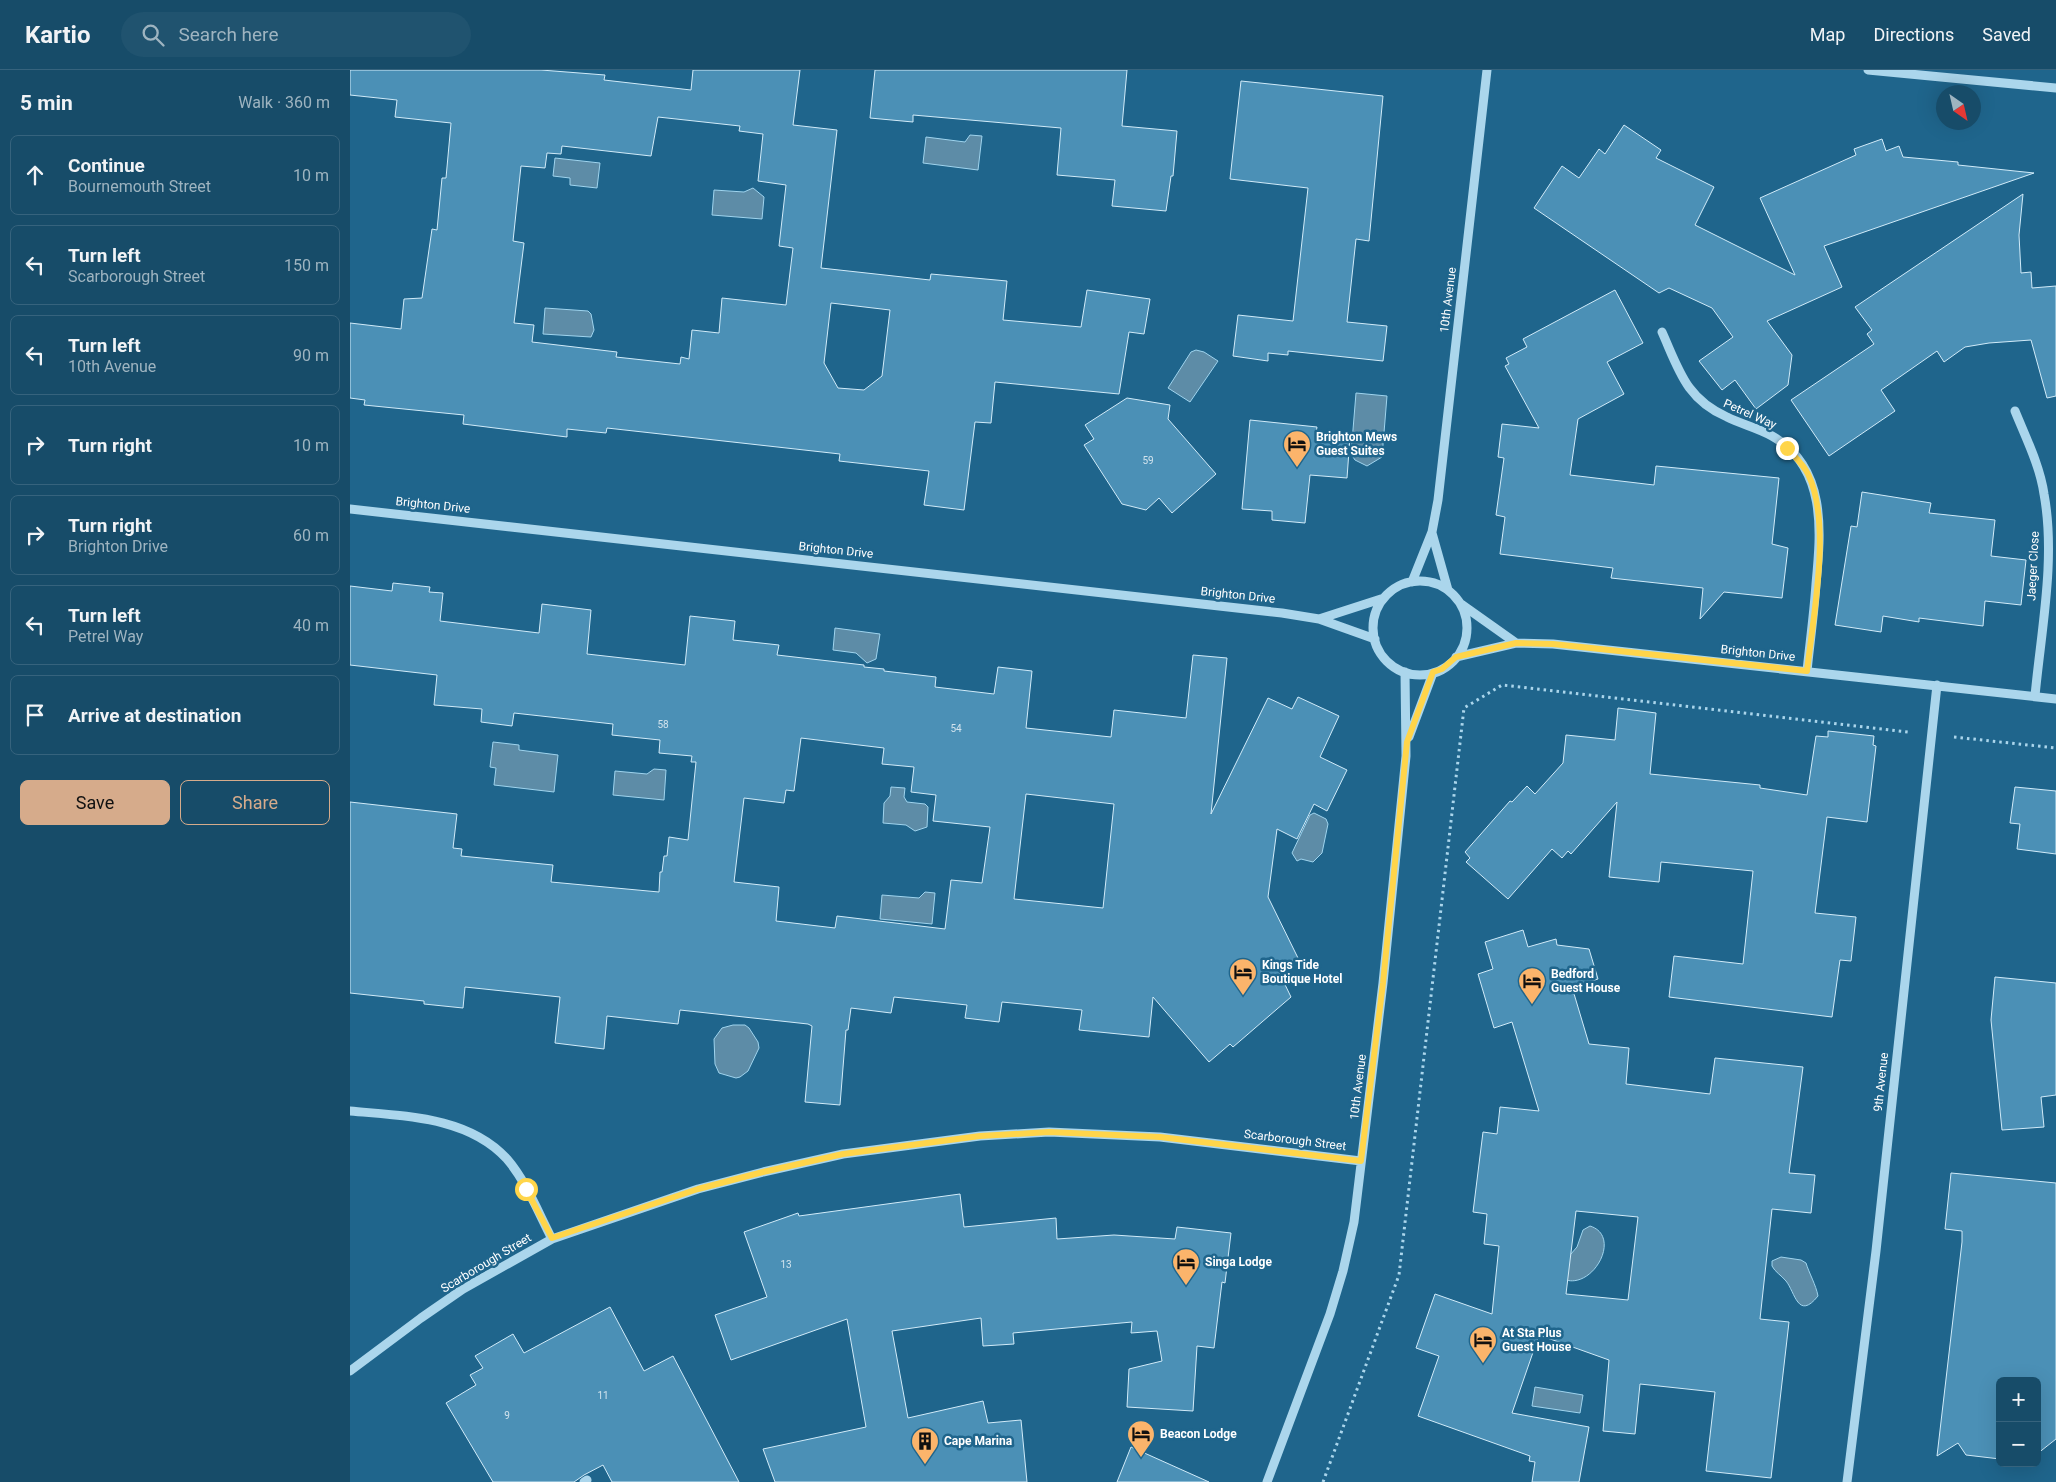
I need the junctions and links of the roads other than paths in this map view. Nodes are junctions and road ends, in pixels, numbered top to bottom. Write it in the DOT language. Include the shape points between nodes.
graph roads {
  1 [pos="1487,70"];
  2 [pos="1868,70"];
  3 [pos="2056,88"];
  4 [pos="1662,332"];
  5 [pos="2015,411"];
  6 [pos="350,509"];
  7 [pos="1432,532"];
  8 [pos="1412,582"];
  9 [pos="1448,590"];
  10 [pos="1384,598"];
  11 [pos="1461,604"];
  12 [pos="1319,619"];
  13 [pos="1375,639"];
  14 [pos="1516,643"];
  15 [pos="1456,657"];
  16 [pos="1807,671"];
  17 [pos="1405,672"];
  18 [pos="1433,672"];
  19 [pos="1937,685"];
  20 [pos="2035,696"];
  21 [pos="2056,699"];
  22 [pos="1407,742"];
  23 [pos="350,1111"];
  24 [pos="1361,1161"];
  25 [pos="552,1238"];
  26 [pos="350,1371"];
  27 [pos="1267,1482"];
  28 [pos="1848,1482"];
  1 -- 7 [label="street, 10th Avenue"];
  2 -- 3 [label="street"];
  4 -- 16 [label="street, Petrel Way" via="1682,376 1697,399 1714,411 1772,436 1787,448 1808,474 1817,500 1820,542"];
  5 -- 20 [label="street, Jaeger Close" via="2044,492 2048,517 2047,576"];
  6 -- 12 [label="street, Brighton Drive"];
  7 -- 8 [label="street, 10th Avenue"];
  7 -- 9 [label="street, 10th Avenue"];
  8 -- 9 [label="street" via="1431,582"];
  8 -- 10 [label="street" via="1396,587"];
  9 -- 11 [label="street"];
  10 -- 12 [label="street, Brighton Drive"];
  10 -- 13 [label="street" via="1374,621"];
  11 -- 14 [label="street"];
  11 -- 15 [label="street" via="1467,631"];
  12 -- 13 [label="street, Brighton Drive"];
  13 -- 17 [label="street" via="1383,656"];
  14 -- 15 [label="street, Brighton Drive"];
  14 -- 16 [label="street, Brighton Drive" via="1553,644"];
  15 -- 18 [label="street"];
  16 -- 19 [label="street, Brighton Drive"];
  17 -- 18 [label="street"];
  17 -- 22 [label="street, 10th Avenue"];
  18 -- 22 [label="street, 10th Avenue"];
  19 -- 20 [label="street, Brighton Drive"];
  19 -- 28 [label="street, 9th Avenue"];
  20 -- 21 [label="street, Brighton Drive"];
  22 -- 24 [label="street, 10th Avenue"];
  23 -- 25 [label="street" via="414,1118 474,1134 506,1159"];
  24 -- 25 [label="street, Scarborough Street" via="1160,1137 1049,1132 980,1136 843,1154 763,1172 698,1189"];
  24 -- 27 [label="street, 10th Avenue" via="1354,1222 1343,1271 1327,1323"];
  25 -- 26 [label="street, Scarborough Street" via="456,1294"];
}
